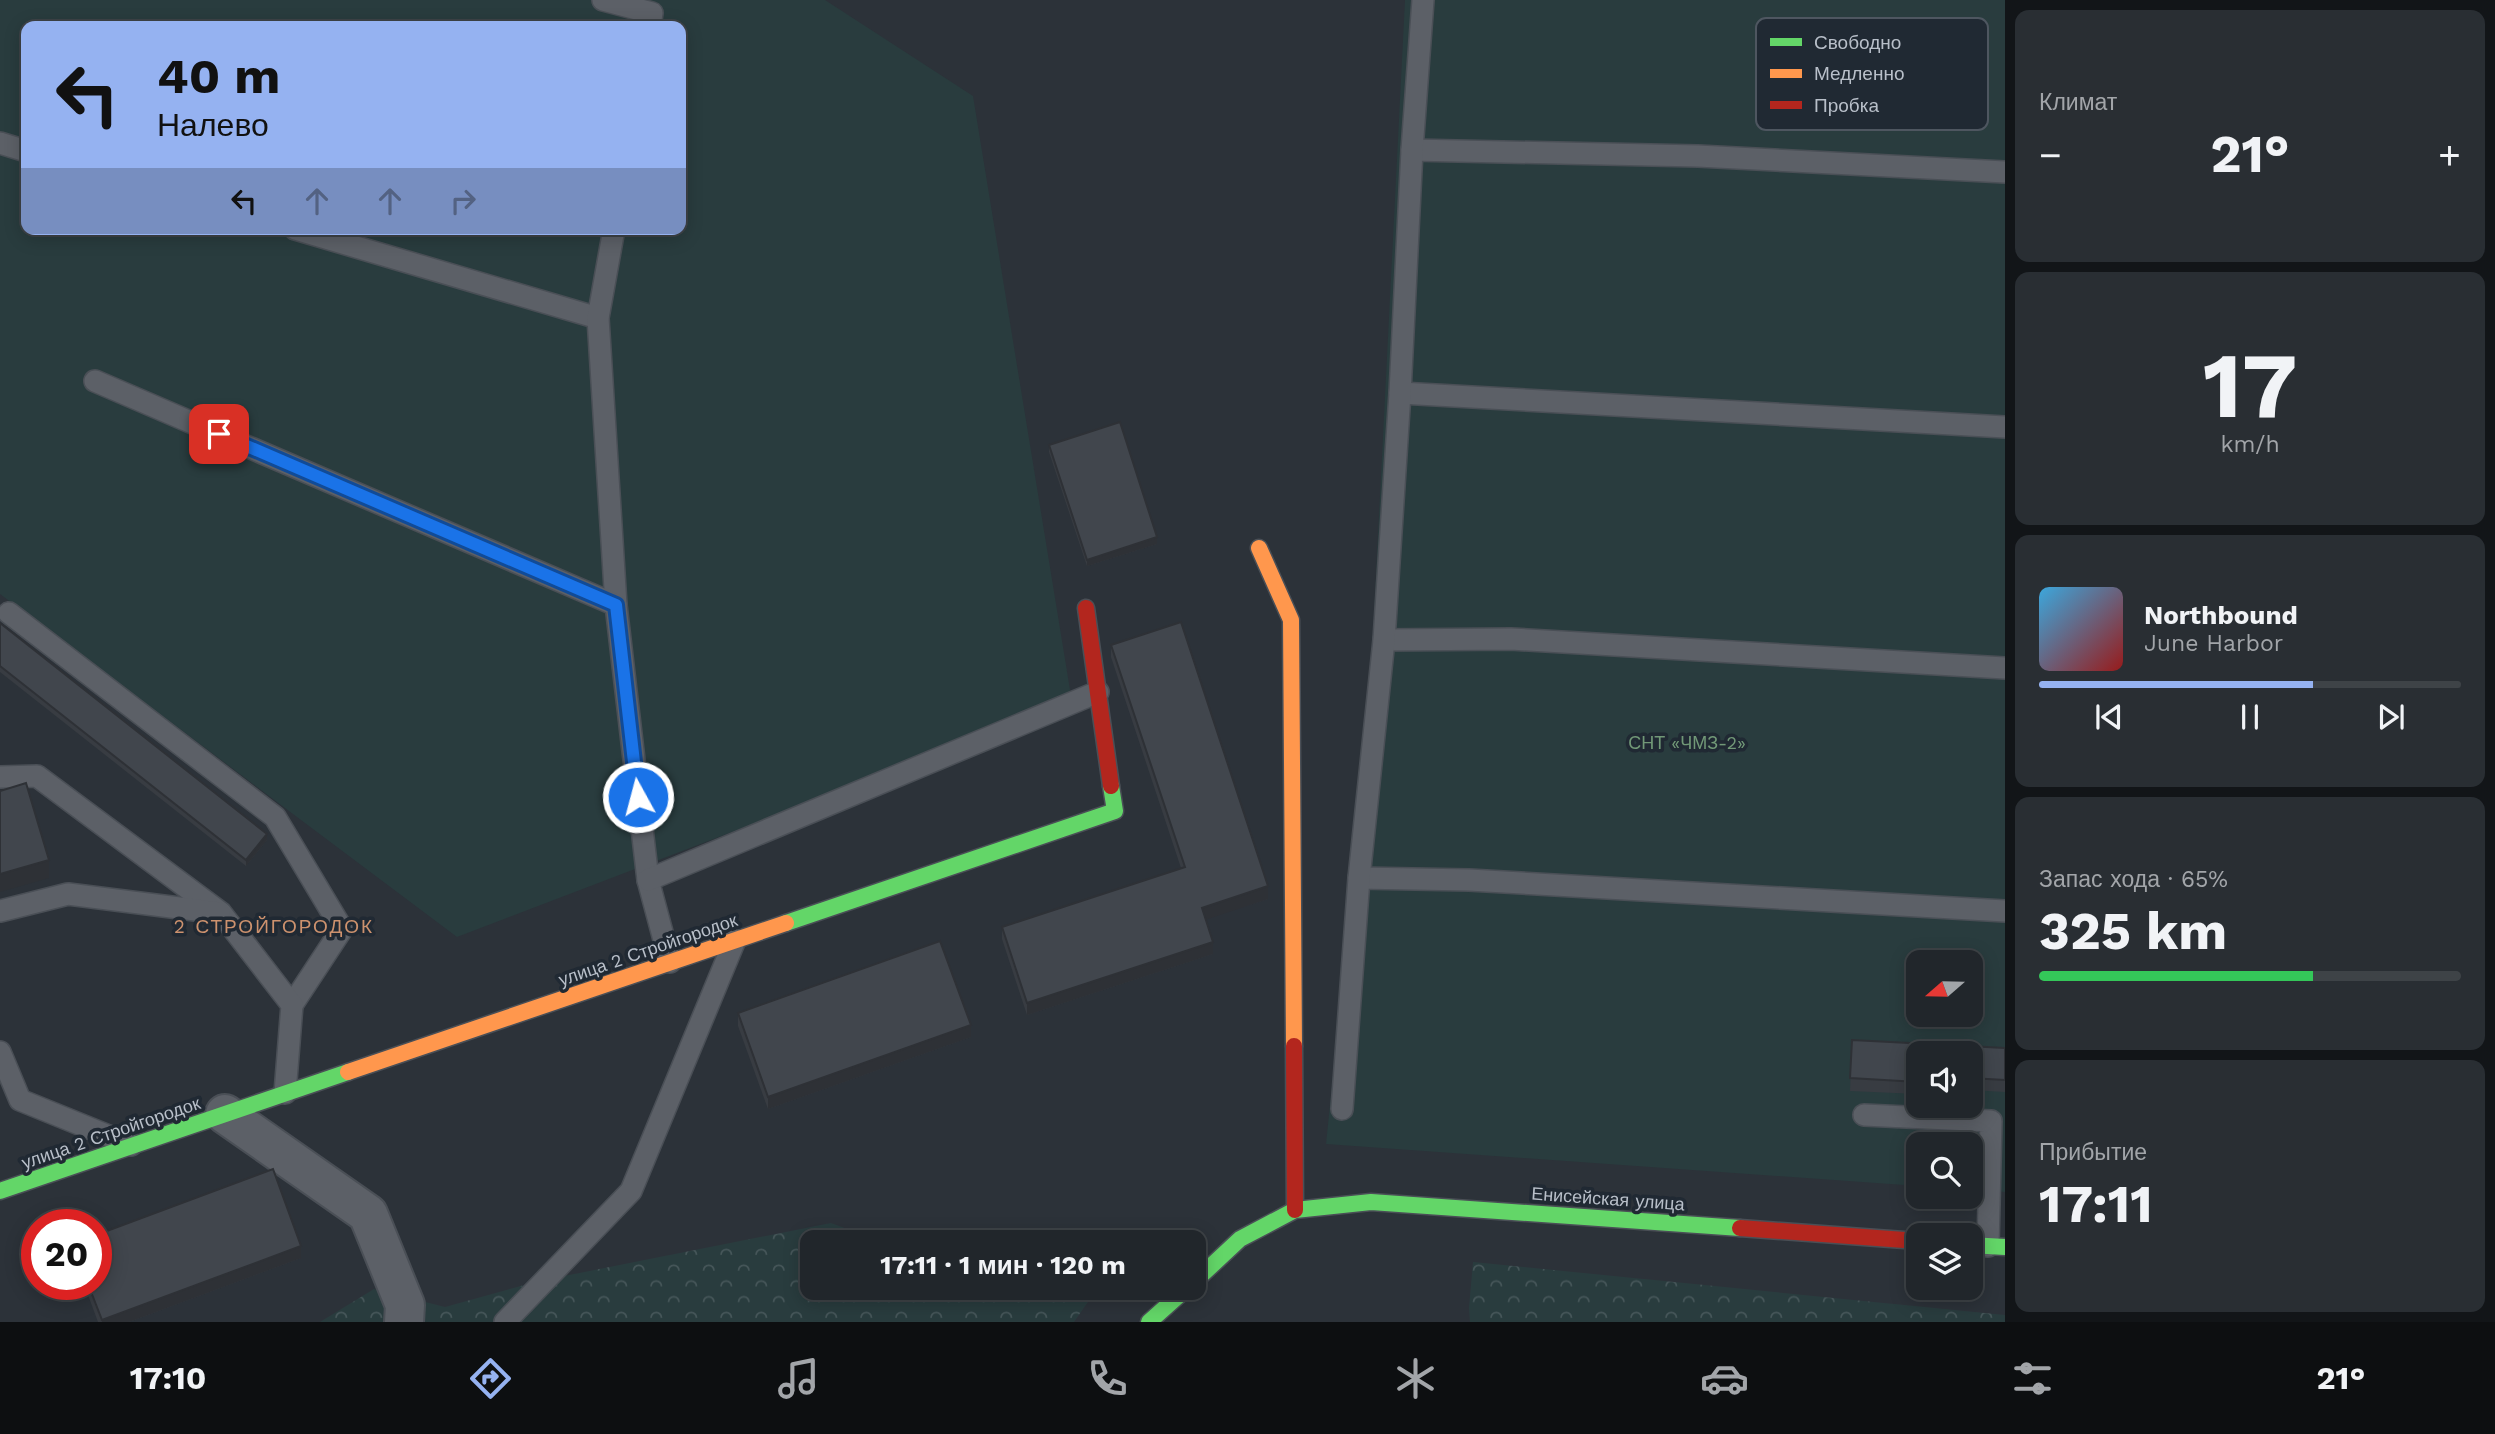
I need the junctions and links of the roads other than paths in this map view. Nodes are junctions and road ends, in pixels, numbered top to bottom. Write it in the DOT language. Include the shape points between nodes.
graph roads {
  1 [pos="603,0"];
  2 [pos="1423,0"];
  3 [pos="651,21"];
  4 [pos="0,144"];
  5 [pos="21,150"];
  6 [pos="1412,150"];
  7 [pos="2005,172"];
  8 [pos="315,235"];
  9 [pos="613,235"];
  10 [pos="598,318"];
  11 [pos="95,381"];
  12 [pos="1400,393"];
  13 [pos="2005,428"];
  14 [pos="1259,548"];
  15 [pos="616,605"];
  16 [pos="1086,608"];
  17 [pos="9,613"];
  18 [pos="1384,640"];
  19 [pos="2005,668"];
  20 [pos="1098,692"];
  21 [pos="0,777"];
  22 [pos="1359,878"];
  23 [pos="648,880"];
  24 [pos="0,911"];
  25 [pos="2005,911"];
  26 [pos="221,913"];
  27 [pos="734,940"];
  28 [pos="670,962"];
  29 [pos="292,1005"];
  30 [pos="0,1052"];
  31 [pos="285,1093"];
  32 [pos="1342,1109"];
  33 [pos="225,1114"];
  34 [pos="1864,1115"];
  35 [pos="133,1145"];
  36 [pos="0,1191"];
  37 [pos="1295,1210"];
  38 [pos="1906,1240"];
  39 [pos="1988,1246"];
  40 [pos="1206,1271"];
  41 [pos="1173,1300"];
  42 [pos="404,1322"];
  43 [pos="505,1322"];
  44 [pos="1149,1322"];
  1 -- 3 [label="lane" via="652,13"];
  2 -- 6 [label="lane"];
  4 -- 5 [label="lane"];
  6 -- 7 [label="lane" via="1698,156"];
  6 -- 12 [label="lane"];
  8 -- 10 [label="lane"];
  9 -- 10 [label="lane"];
  10 -- 15 [label="lane"];
  11 -- 15 [label="lane"];
  12 -- 13 [label="lane"];
  12 -- 18 [label="lane"];
  14 -- 37 [label="street" via="1292,620"];
  15 -- 23 [label="lane"];
  16 -- 20 [label="street, улица 2 Стройгородок"];
  17 -- 29 [label="lane" via="275,817 342,929"];
  18 -- 19 [label="lane" via="1511,639"];
  18 -- 22 [label="lane"];
  20 -- 23 [label="lane"];
  20 -- 27 [label="street, улица 2 Стройгородок" via="1115,811"];
  21 -- 26 [label="lane" via="37,776"];
  22 -- 25 [label="lane" via="1469,880"];
  22 -- 32 [label="lane"];
  23 -- 28 [label="lane"];
  24 -- 26 [label="lane" via="68,894"];
  26 -- 29 [label="lane"];
  27 -- 28 [label="street, улица 2 Стройгородок"];
  27 -- 43 [label="lane" via="631,1191"];
  28 -- 31 [label="street, улица 2 Стройгородок"];
  29 -- 31 [label="lane"];
  30 -- 35 [label="lane" via="20,1100"];
  31 -- 33 [label="street, улица 2 Стройгородок"];
  33 -- 35 [label="street, улица 2 Стройгородок"];
  33 -- 42 [label="street" via="368,1214 405,1305"];
  34 -- 39 [label="lane" via="1992,1121"];
  35 -- 36 [label="street, улица 2 Стройгородок"];
  37 -- 38 [label="street, Енисейская улица" via="1371,1202"];
  37 -- 40 [label="street" via="1240,1240"];
  41 -- 44 [label="street"];
}
